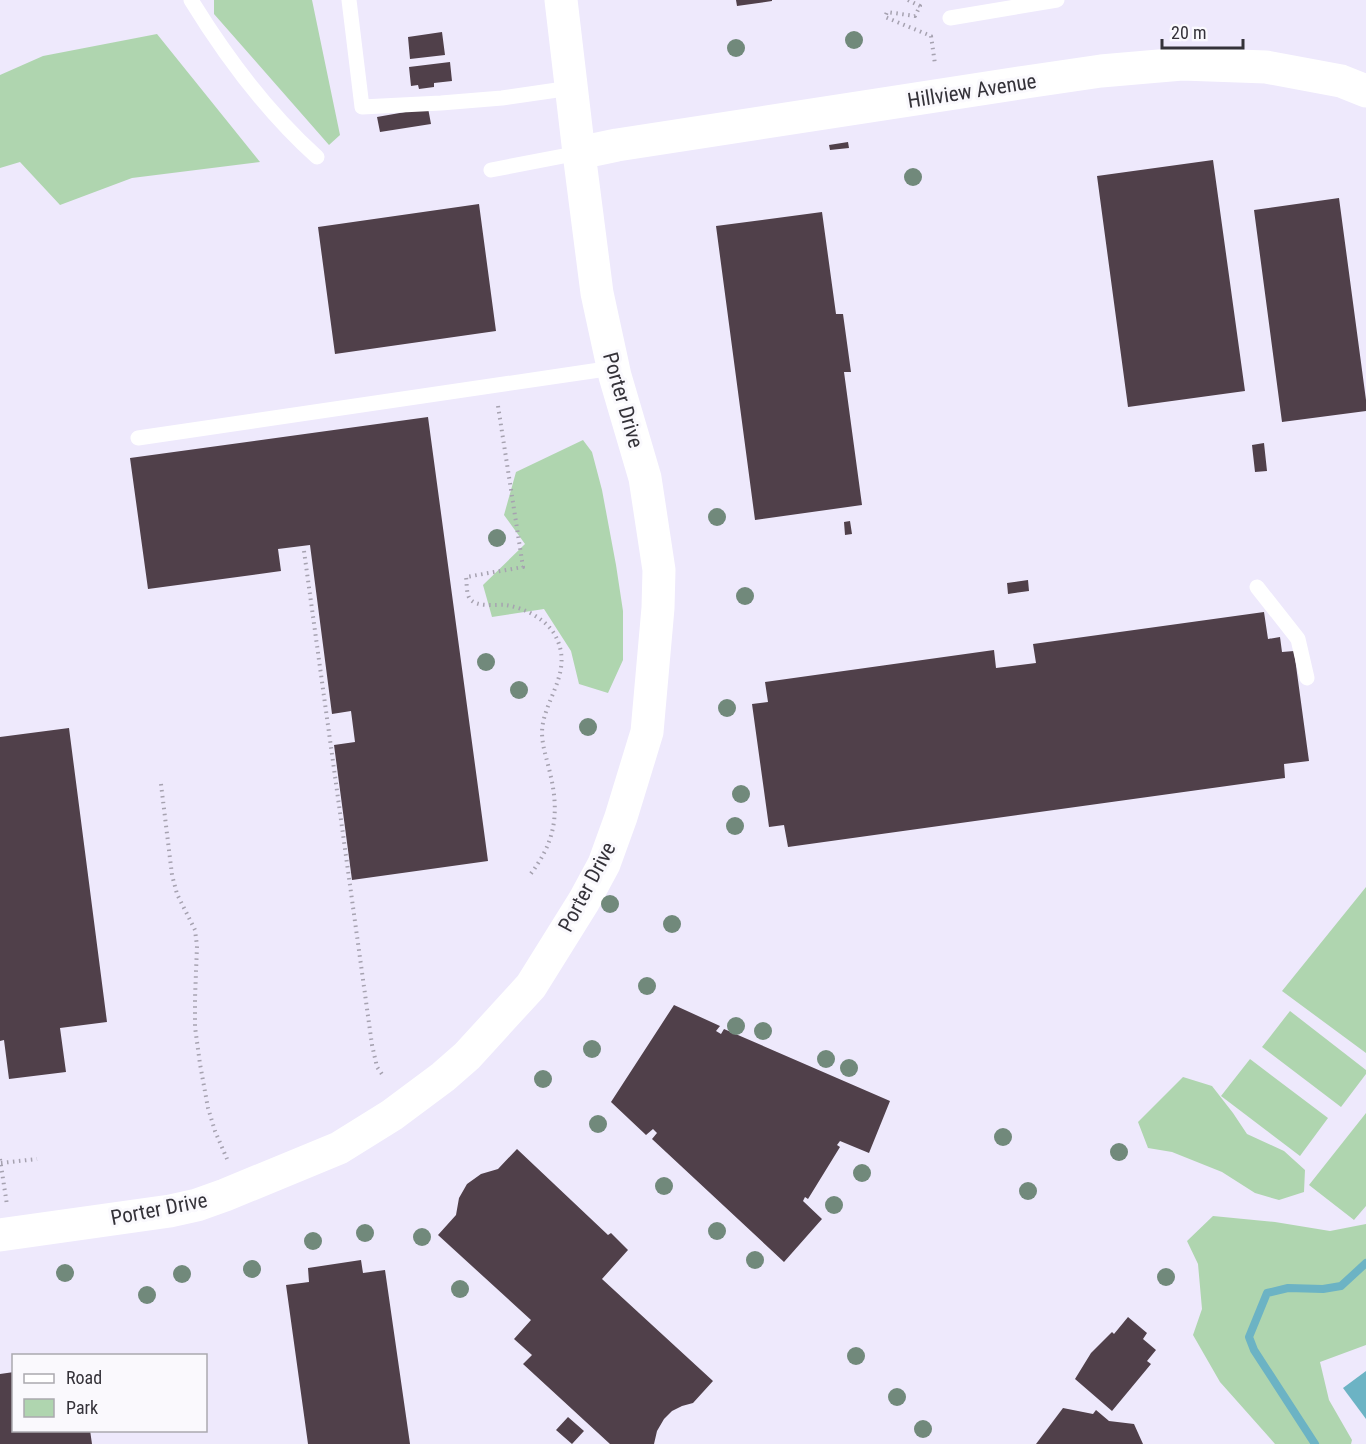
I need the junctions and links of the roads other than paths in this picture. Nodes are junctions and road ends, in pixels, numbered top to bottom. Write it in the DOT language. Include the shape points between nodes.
graph roads {
  1 [pos="191,0"];
  2 [pos="350,0"];
  3 [pos="561,0"];
  4 [pos="1057,0"];
  5 [pos="950,18"];
  6 [pos="572,88"];
  7 [pos="1366,91"];
  8 [pos="579,153"];
  9 [pos="317,157"];
  10 [pos="491,170"];
  11 [pos="613,368"];
  12 [pos="138,438"];
  13 [pos="1257,587"];
  14 [pos="1307,678"];
  15 [pos="3,1221"];
  1 -- 9 [label="lane" via="233,64"];
  2 -- 6 [label="lane" via="362,107 472,101"];
  3 -- 6 [label="street, Porter Drive"];
  4 -- 5 [label="lane"];
  6 -- 8 [label="street, Porter Drive"];
  7 -- 8 [label="street, Hillview Avenue" via="1341,81 1266,68 1182,64 1026,82"];
  8 -- 10 [label="lane"];
  8 -- 11 [label="street, Porter Drive" via="597,293"];
  11 -- 12 [label="lane"];
  11 -- 15 [label="street, Porter Drive" via="645,478 659,570 647,732 604,864 531,986 443,1077 339,1148 191,1207"];
  13 -- 14 [label="lane" via="1298,639"];
}
